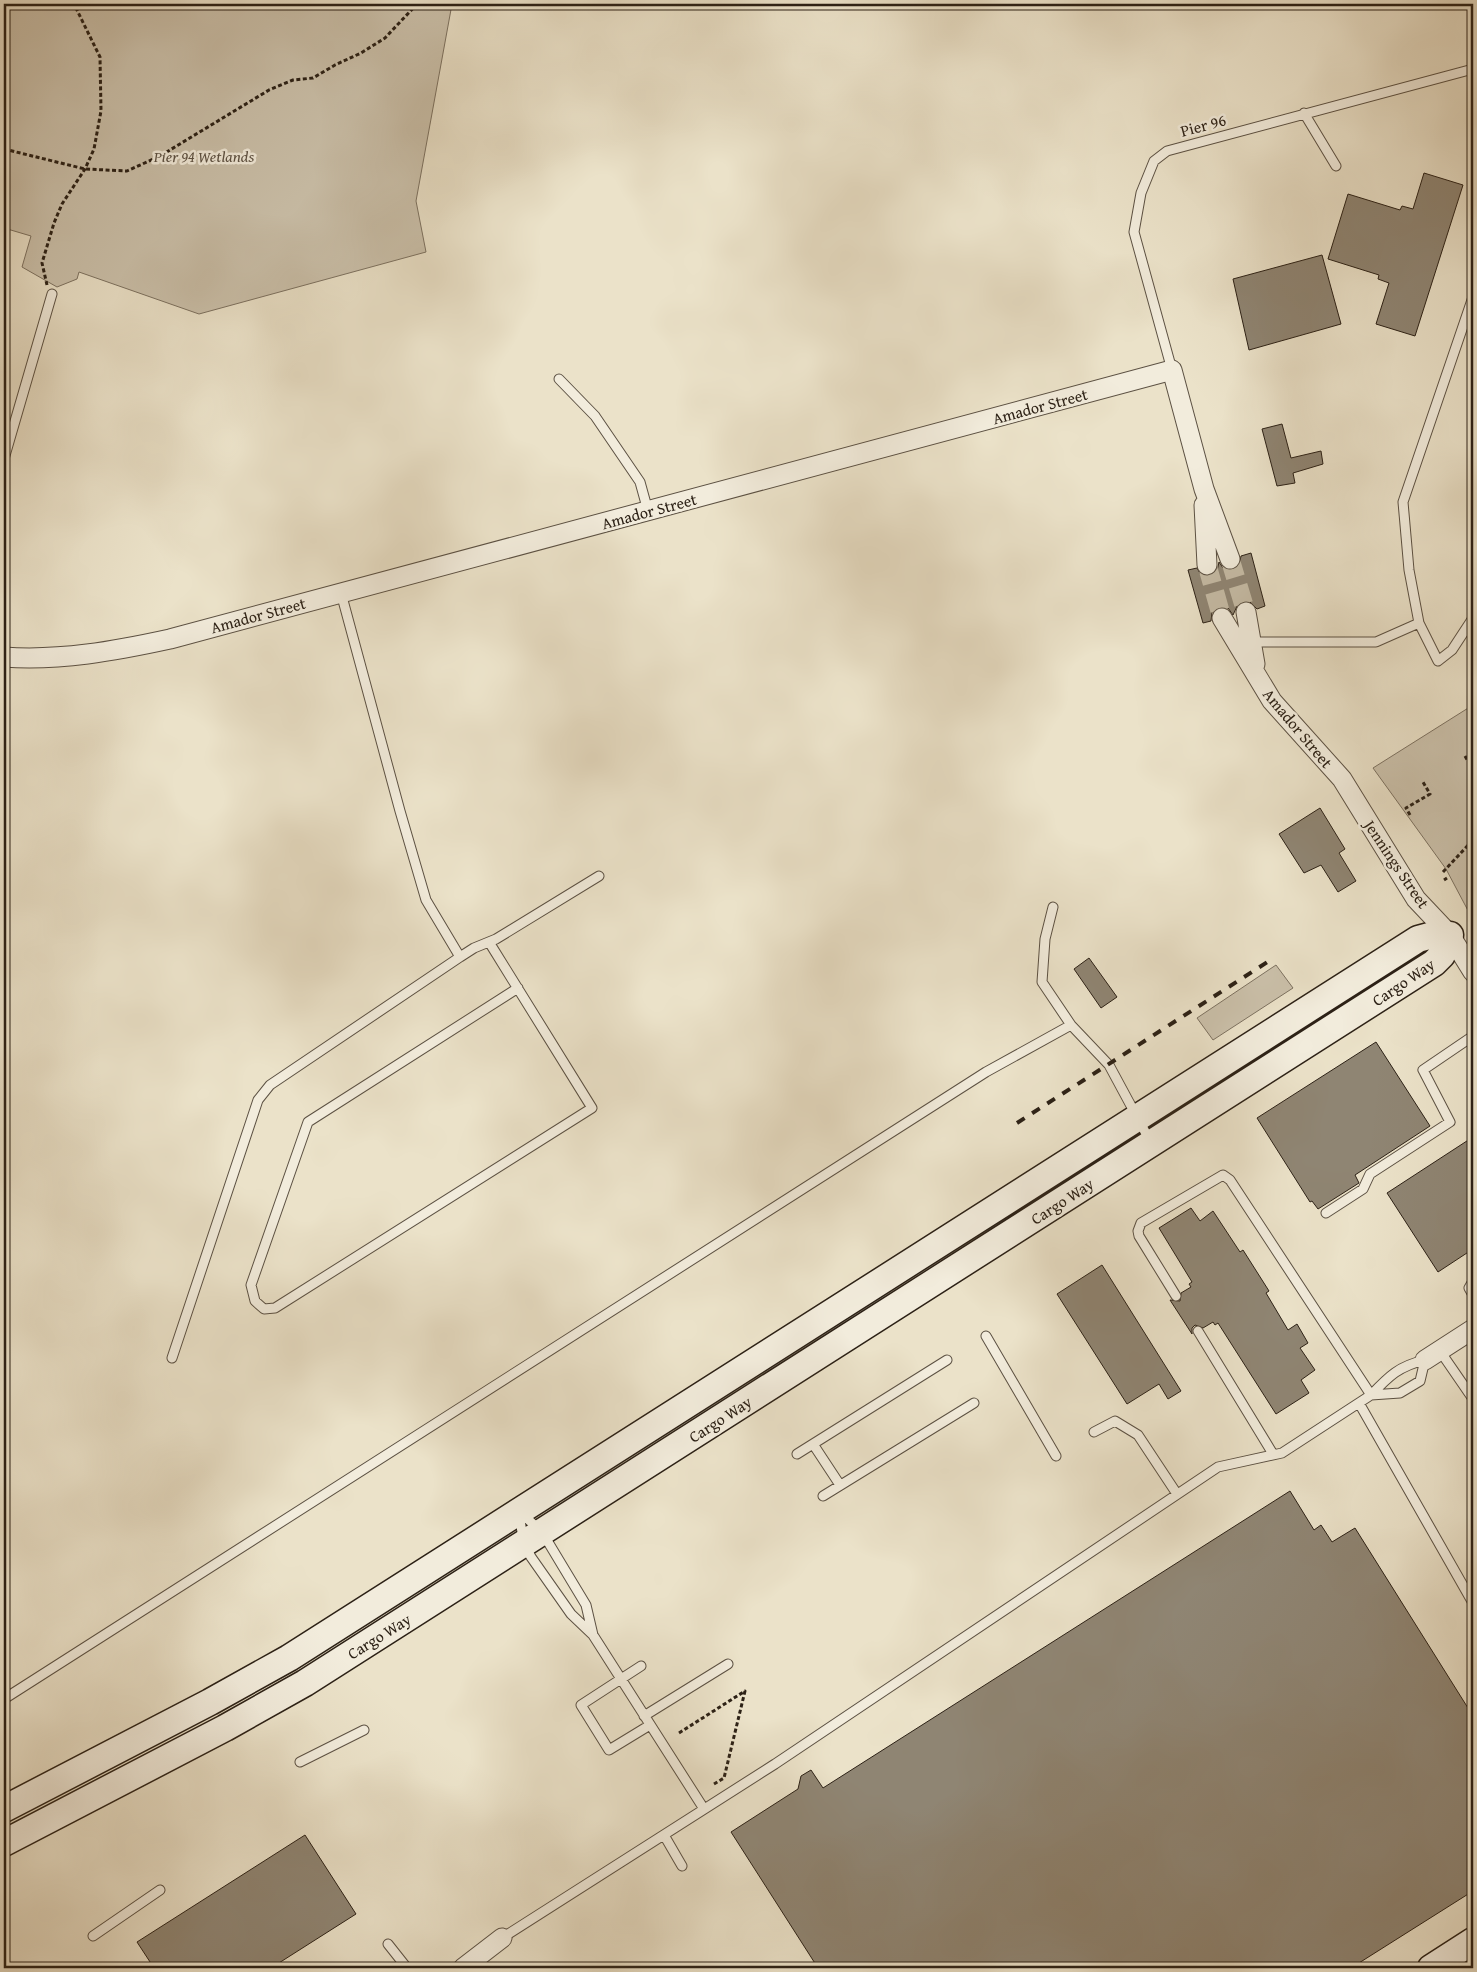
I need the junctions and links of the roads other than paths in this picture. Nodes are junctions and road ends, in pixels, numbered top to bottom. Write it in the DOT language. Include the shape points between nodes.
graph roads {
  1 [pos="1473,69"];
  2 [pos="1304,113"];
  3 [pos="1336,166"];
  4 [pos="52,294"];
  5 [pos="1473,297"];
  6 [pos="1172,370"];
  7 [pos="559,379"];
  8 [pos="4,459"];
  9 [pos="1204,489"];
  10 [pos="648,511"];
  11 [pos="1230,559"];
  12 [pos="1207,565"];
  13 [pos="341,593"];
  14 [pos="1246,612"];
  15 [pos="1222,618"];
  16 [pos="1473,618"];
  17 [pos="1419,623"];
  18 [pos="1251,642"];
  19 [pos="4,657"];
  20 [pos="1257,675"];
  21 [pos="1342,779"];
  22 [pos="599,876"];
  23 [pos="1052,907"];
  24 [pos="1450,935"];
  25 [pos="489,942"];
  26 [pos="460,957"];
  27 [pos="1473,972"];
  28 [pos="518,988"];
  29 [pos="1071,1025"];
  30 [pos="1473,1036"];
  31 [pos="1138,1118"];
  32 [pos="1152,1143"];
  33 [pos="1326,1213"];
  34 [pos="1473,1281"];
  35 [pos="1473,1295"];
  36 [pos="1176,1296"];
  37 [pos="1473,1329"];
  38 [pos="1198,1331"];
  39 [pos="986,1336"];
  40 [pos="1432,1356"];
  41 [pos="172,1358"];
  42 [pos="948,1360"];
  43 [pos="1371,1395"];
  44 [pos="1473,1399"];
  45 [pos="974,1403"];
  46 [pos="1359,1403"];
  47 [pos="1094,1432"];
  48 [pos="813,1444"];
  49 [pos="797,1454"];
  50 [pos="1273,1454"];
  51 [pos="1056,1456"];
  52 [pos="840,1485"];
  53 [pos="1178,1494"];
  54 [pos="823,1496"];
  55 [pos="519,1511"];
  56 [pos="533,1538"];
  57 [pos="1473,1603"];
  58 [pos="593,1635"];
  59 [pos="728,1664"];
  60 [pos="641,1666"];
  61 [pos="621,1680"];
  62 [pos="4,1699"];
  63 [pos="644,1716"];
  64 [pos="650,1725"];
  65 [pos="364,1730"];
  66 [pos="300,1762"];
  67 [pos="4,1808"];
  68 [pos="704,1810"];
  69 [pos="664,1836"];
  70 [pos="4,1843"];
  71 [pos="682,1866"];
  72 [pos="160,1890"];
  73 [pos="93,1936"];
  74 [pos="502,1938"];
  75 [pos="388,1944"];
  76 [pos="1472,1944"];
  77 [pos="471,1966"];
  78 [pos="407,1968"];
  79 [pos="1431,1968"];
  1 -- 2 [label="lane, Pier 96"];
  2 -- 3 [label="lane"];
  2 -- 6 [label="lane, Pier 96" via="1167,150 1154,161 1141,193 1134,232"];
  4 -- 8 [label="lane"];
  5 -- 17 [label="lane" via="1403,502 1409,570"];
  6 -- 9 [label="street"];
  6 -- 10 [label="street, Amador Street"];
  7 -- 10 [label="lane" via="595,416 640,482"];
  9 -- 11 [label="street"];
  9 -- 12 [label="street"];
  10 -- 13 [label="street, Amador Street"];
  13 -- 19 [label="street, Amador Street" via="118,650 69,656"];
  13 -- 26 [label="lane" via="426,900"];
  14 -- 18 [label="street, Amador Street"];
  15 -- 20 [label="street, Amador Street"];
  16 -- 17 [label="lane" via="1452,650 1438,661"];
  17 -- 18 [label="lane" via="1376,642"];
  18 -- 20 [label="street, Amador Street"];
  20 -- 21 [label="street, Amador Street" via="1272,701"];
  21 -- 24 [label="street, Jennings Street" via="1416,899"];
  22 -- 25 [label="lane"];
  23 -- 29 [label="lane" via="1045,939 1042,982"];
  24 -- 27 [label="street, Jennings Street"];
  24 -- 31 [label="main road, Cargo Way" via="1418,939"];
  24 -- 32 [label="main road, Cargo Way" via="1442,955 1434,964"];
  25 -- 26 [label="lane"];
  25 -- 28 [label="lane"];
  26 -- 41 [label="lane" via="270,1085 258,1100"];
  28 -- 28 [label="lane" via="592,1108 275,1308 264,1309 255,1301 252,1286 308,1122"];
  29 -- 31 [label="lane" via="1109,1065"];
  29 -- 62 [label="lane" via="986,1072"];
  30 -- 33 [label="lane" via="1423,1070 1450,1122 1370,1174 1363,1189"];
  31 -- 32 [label="lane"];
  31 -- 55 [label="main road, Cargo Way"];
  32 -- 56 [label="main road, Cargo Way"];
  34 -- 35 [label="lane" via="1469,1288"];
  36 -- 43 [label="lane" via="1139,1236 1139,1226 1219,1176 1226,1177"];
  37 -- 40 [label="street"];
  38 -- 50 [label="lane"];
  39 -- 51 [label="lane"];
  40 -- 43 [label="lane" via="1406,1364"];
  40 -- 43 [label="lane" via="1420,1381 1400,1393"];
  40 -- 44 [label="lane"];
  42 -- 48 [label="lane"];
  43 -- 46 [label="lane"];
  45 -- 52 [label="lane"];
  46 -- 50 [label="lane" via="1282,1454"];
  46 -- 57 [label="lane"];
  47 -- 53 [label="lane" via="1115,1421 1138,1435"];
  48 -- 49 [label="lane"];
  48 -- 52 [label="lane"];
  50 -- 53 [label="lane" via="1218,1467"];
  52 -- 54 [label="lane"];
  53 -- 68 [label="lane"];
  55 -- 56 [label="lane"];
  55 -- 56 [label="lane"];
  55 -- 67 [label="main road, Cargo Way" via="251,1680"];
  56 -- 58 [label="lane" via="570,1614"];
  56 -- 58 [label="lane" via="586,1604"];
  56 -- 70 [label="main road, Cargo Way" via="266,1706"];
  58 -- 61 [label="lane"];
  59 -- 63 [label="lane"];
  60 -- 61 [label="lane"];
  61 -- 63 [label="lane"];
  61 -- 64 [label="lane" via="581,1704 609,1750"];
  63 -- 64 [label="lane"];
  64 -- 68 [label="lane"];
  65 -- 66 [label="lane"];
  68 -- 69 [label="lane"];
  69 -- 71 [label="lane"];
  69 -- 74 [label="lane"];
  72 -- 73 [label="lane"];
  74 -- 77 [label="street"];
  75 -- 78 [label="lane"];
  76 -- 79 [label="main road"];
}
